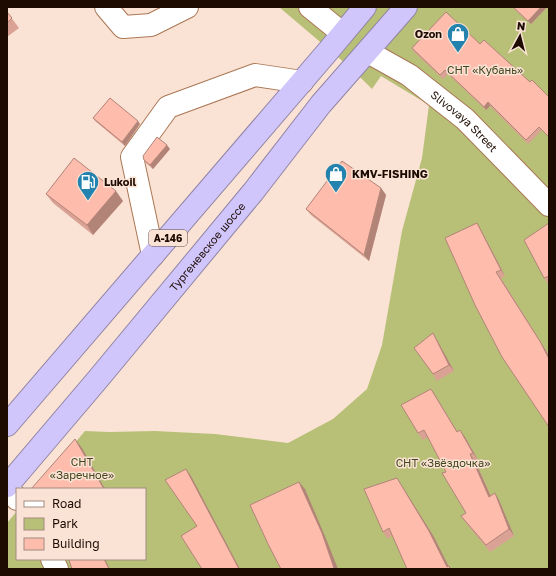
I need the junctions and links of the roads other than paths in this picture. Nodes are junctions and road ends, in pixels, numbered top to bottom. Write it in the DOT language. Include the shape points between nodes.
graph roads {
  1 [pos="106,7"];
  2 [pos="310,7"];
  3 [pos="365,7"];
  4 [pos="406,7"];
  5 [pos="184,8"];
  6 [pos="342,33"];
  7 [pos="368,52"];
  8 [pos="302,82"];
  9 [pos="549,205"];
  10 [pos="153,255"];
  11 [pos="7,425"];
  12 [pos="7,487"];
  13 [pos="16,498"];
  14 [pos="52,560"];
  15 [pos="57,569"];
  1 -- 5 [label="street" via="123,27 151,25"];
  2 -- 6 [label="street"];
  3 -- 6 [label="highway, А-146"];
  4 -- 7 [label="highway, Тургеневское шоссе"];
  6 -- 8 [label="highway, А-146"];
  7 -- 9 [label="street, Slivovaya Street" via="409,75 465,119"];
  7 -- 12 [label="highway, Тургеневское шоссе" via="321,104 253,192"];
  8 -- 10 [label="highway, А-146"];
  8 -- 10 [label="street" via="255,75 168,107 132,157"];
  10 -- 11 [label="highway, А-146"];
  12 -- 13 [label="street"];
  14 -- 15 [label="street"];
}
